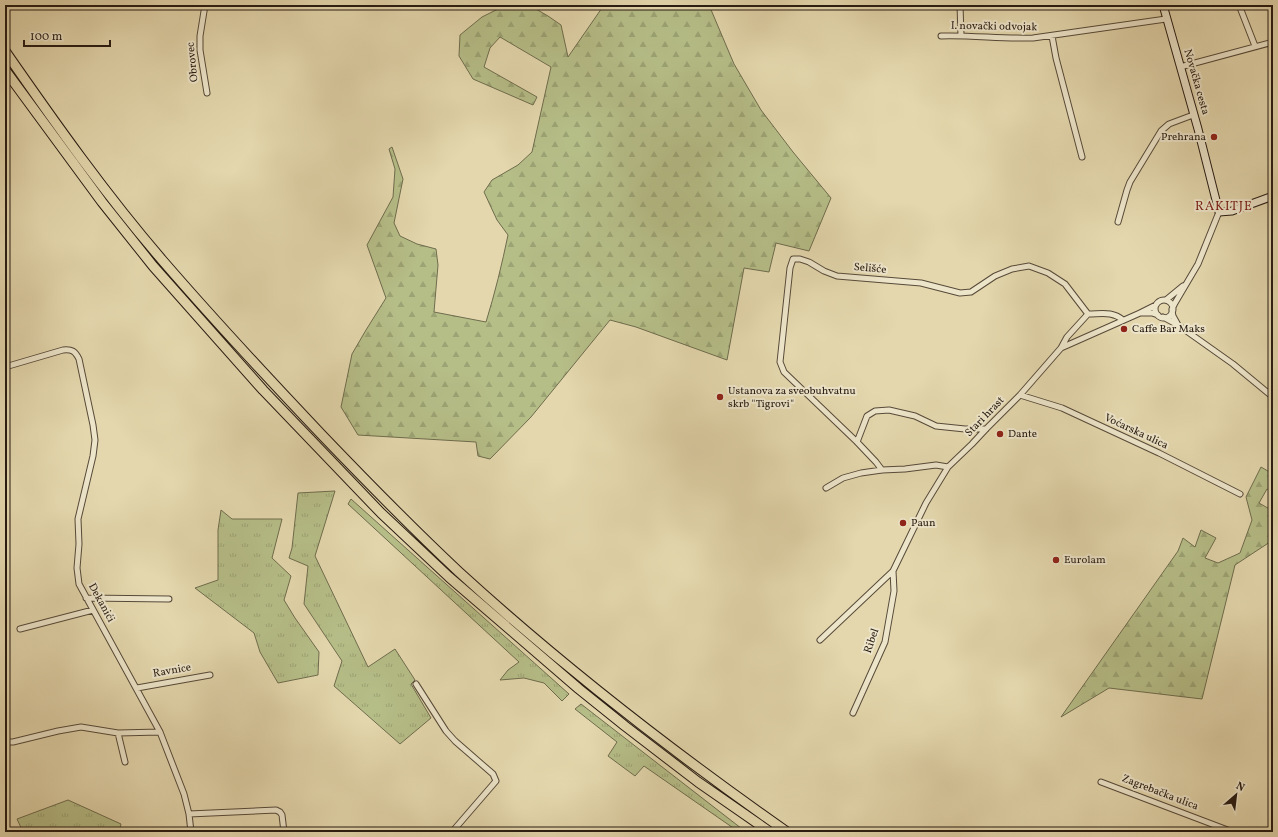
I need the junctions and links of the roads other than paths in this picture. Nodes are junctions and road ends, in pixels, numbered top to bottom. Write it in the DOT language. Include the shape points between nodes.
graph roads {
  1 [pos="205,5"];
  2 [pos="960,5"];
  3 [pos="1163,5"];
  4 [pos="1239,5"];
  5 [pos="1166,19"];
  6 [pos="961,35"];
  7 [pos="941,36"];
  8 [pos="1052,36"];
  9 [pos="1273,42"];
  10 [pos="1255,46"];
  11 [pos="5,51"];
  12 [pos="1180,67"];
  13 [pos="5,70"];
  14 [pos="207,93"];
  15 [pos="1194,115"];
  16 [pos="1082,157"];
  17 [pos="1273,196"];
  18 [pos="1219,212"];
  19 [pos="1118,222"];
  20 [pos="1190,278"];
  21 [pos="1166,300"];
  22 [pos="1156,304"];
  23 [pos="1172,310"];
  24 [pos="1140,313"];
  25 [pos="1088,314"];
  26 [pos="1161,316"];
  27 [pos="1123,320"];
  28 [pos="1178,326"];
  29 [pos="1061,348"];
  30 [pos="5,367"];
  31 [pos="1020,395"];
  32 [pos="1273,397"];
  33 [pos="986,429"];
  34 [pos="857,442"];
  35 [pos="948,467"];
  36 [pos="882,470"];
  37 [pos="826,488"];
  38 [pos="1240,494"];
  39 [pos="893,571"];
  40 [pos="86,598"];
  41 [pos="170,599"];
  42 [pos="93,610"];
  43 [pos="20,629"];
  44 [pos="820,640"];
  45 [pos="210,675"];
  46 [pos="416,684"];
  47 [pos="137,688"];
  48 [pos="853,713"];
  49 [pos="160,732"];
  50 [pos="118,733"];
  51 [pos="5,742"];
  52 [pos="125,762"];
  53 [pos="1101,782"];
  54 [pos="189,814"];
  55 [pos="191,832"];
  56 [pos="284,832"];
  57 [pos="452,832"];
  58 [pos="770,832"];
  59 [pos="787,832"];
  60 [pos="1234,832"];
  1 -- 14 [label="street, Obrovec" via="200,50"];
  2 -- 6 [label="street"];
  3 -- 5 [label="street, Novačka cesta"];
  4 -- 10 [label="street"];
  5 -- 8 [label="street, I. novački odvojak"];
  5 -- 12 [label="street, Novačka cesta"];
  6 -- 7 [label="street, I. novački odvojak"];
  6 -- 8 [label="street, I. novački odvojak" via="1011,39"];
  8 -- 16 [label="street"];
  9 -- 10 [label="street"];
  10 -- 12 [label="street"];
  11 -- 59 [label="highway" via="78,153 162,259 271,382 394,510 460,572 591,685 683,757"];
  12 -- 15 [label="street, Novačka cesta"];
  13 -- 58 [label="highway" via="153,266 263,390 381,513 449,577 579,689 698,782"];
  15 -- 18 [label="street, Novačka cesta"];
  15 -- 19 [label="street" via="1169,124 1162,131 1130,182"];
  17 -- 18 [label="street" via="1232,211"];
  18 -- 20 [label="street"];
  20 -- 21 [label="street"];
  20 -- 23 [label="street"];
  21 -- 22 [label="street"];
  21 -- 23 [label="street" via="1171,303"];
  22 -- 24 [label="street, Stari hrast"];
  22 -- 26 [label="street" via="1155,310"];
  23 -- 26 [label="street" via="1169,316"];
  23 -- 28 [label="street"];
  24 -- 26 [label="street, Stari hrast"];
  24 -- 27 [label="street, Stari hrast"];
  25 -- 27 [label="street" via="1110,313"];
  25 -- 29 [label="street" via="1067,337"];
  25 -- 34 [label="street, Selišće" via="1065,284 1048,273 1029,266 995,276 972,292 960,293 922,283 837,276 809,262 793,259 780,362 784,372"];
  26 -- 28 [label="street"];
  27 -- 29 [label="street, Stari hrast"];
  28 -- 32 [label="street" via="1233,364"];
  29 -- 31 [label="street, Stari hrast"];
  30 -- 40 [label="street, Dekanići" via="70,349 76,352 79,359 95,440 78,519 77,568 79,584"];
  31 -- 33 [label="street, Stari hrast"];
  31 -- 38 [label="street, Voćarska ulica" via="1062,408"];
  33 -- 34 [label="street" via="936,426 915,416 889,410 875,411 868,416"];
  33 -- 35 [label="street, Stari hrast"];
  34 -- 36 [label="street"];
  35 -- 36 [label="street" via="936,465 905,470"];
  35 -- 39 [label="street, Ribel" via="926,502"];
  36 -- 37 [label="street" via="842,478"];
  39 -- 44 [label="street, Ribel"];
  39 -- 48 [label="street, Ribel" via="894,591 884,642"];
  40 -- 41 [label="street"];
  40 -- 42 [label="street, Dekanići"];
  42 -- 43 [label="street"];
  42 -- 47 [label="street, Dekanići"];
  45 -- 47 [label="street, Ravnice"];
  46 -- 57 [label="street" via="446,731 493,774 496,781"];
  47 -- 49 [label="street, Dekanići"];
  49 -- 50 [label="street"];
  49 -- 54 [label="street, Dekanići"];
  50 -- 51 [label="street" via="81,728"];
  50 -- 52 [label="street"];
  53 -- 60 [label="street, Zagrebačka ulica"];
  54 -- 55 [label="street, Dekanići"];
  54 -- 56 [label="street" via="276,810 282,815"];
}
